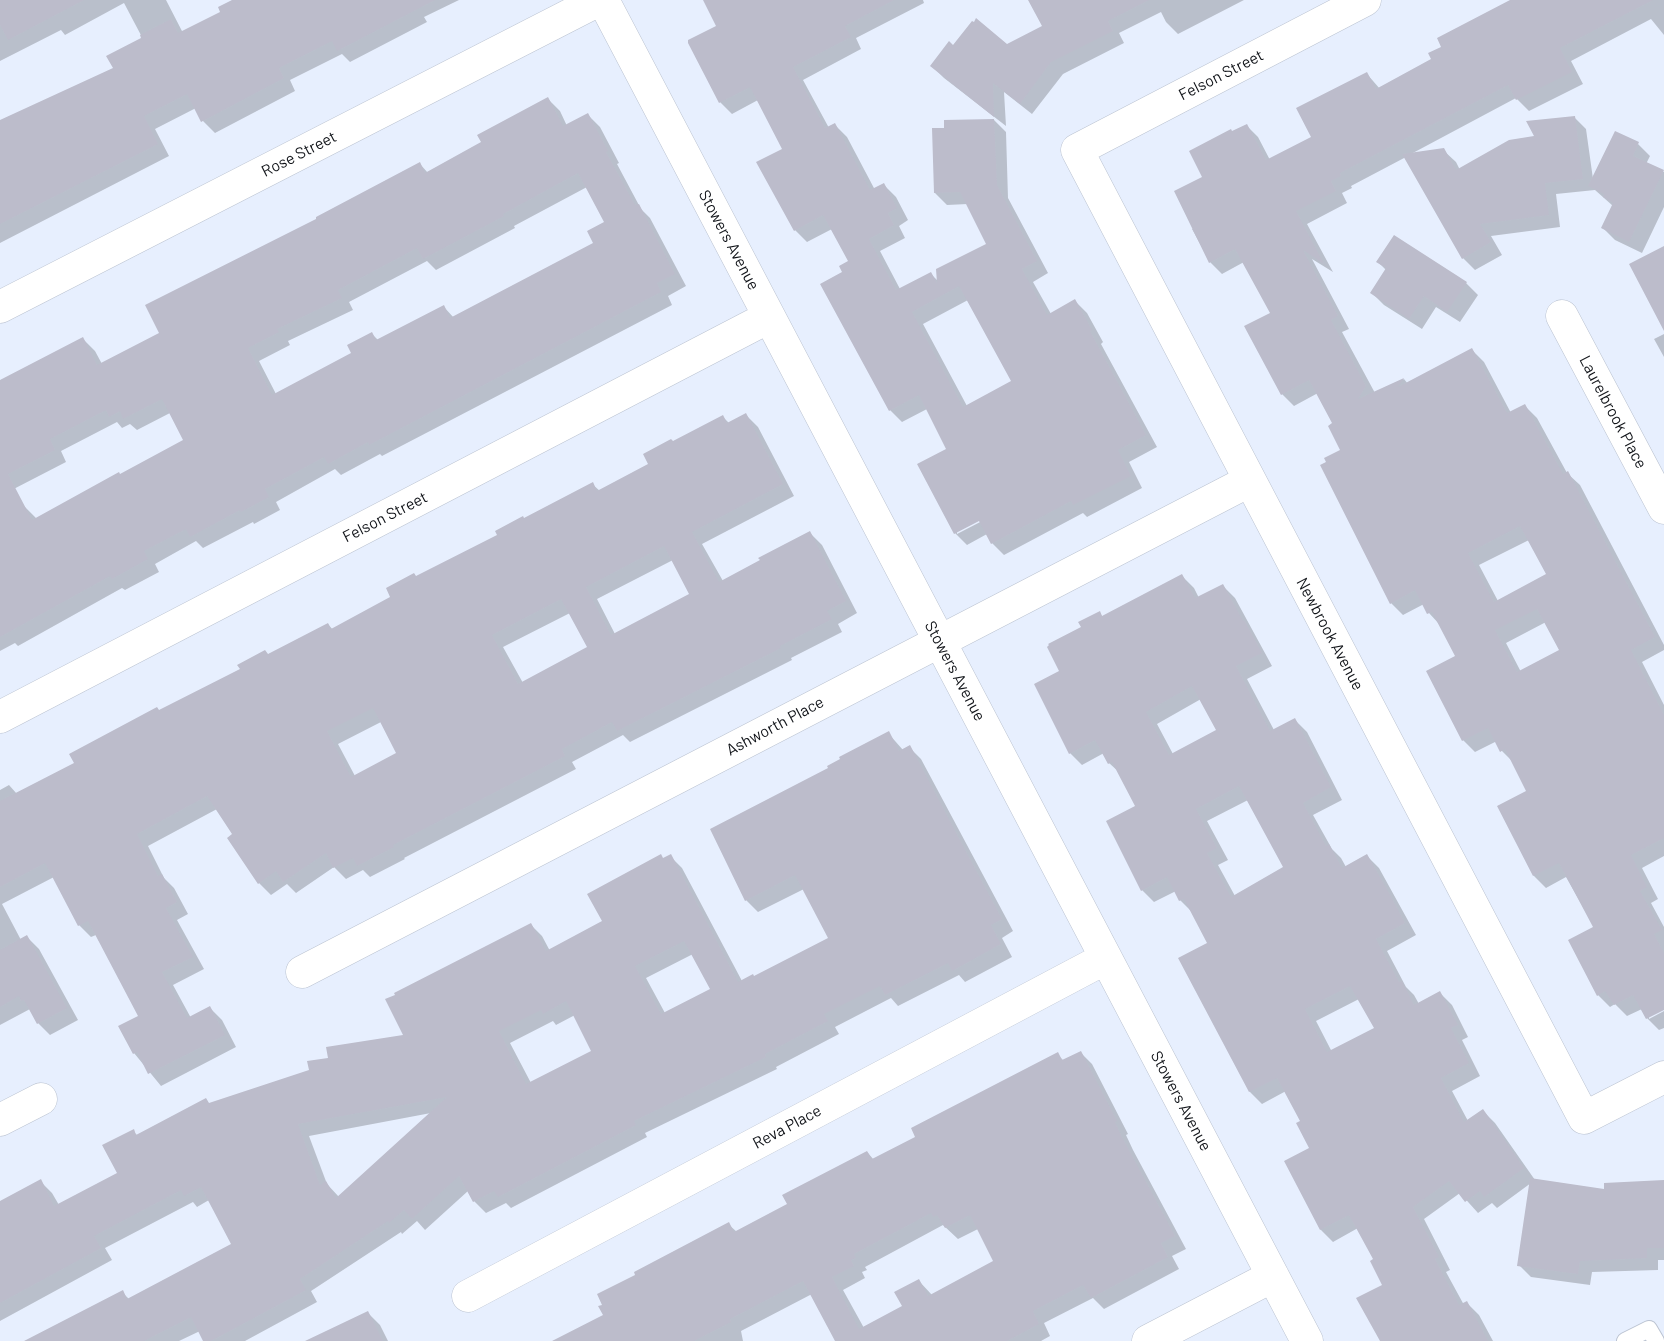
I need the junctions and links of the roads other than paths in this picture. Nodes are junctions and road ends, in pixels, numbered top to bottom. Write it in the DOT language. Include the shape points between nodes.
graph roads {
  1 [pos="601,0"];
  2 [pos="1365,0"];
  3 [pos="1077,150"];
  4 [pos="0,307"];
  5 [pos="769,316"];
  6 [pos="1562,316"];
  7 [pos="1249,481"];
  8 [pos="1664,508"];
  9 [pos="939,640"];
  10 [pos="0,717"];
  11 [pos="1106,958"];
  12 [pos="302,972"];
  13 [pos="1664,1077"];
  14 [pos="41,1099"];
  15 [pos="0,1120"];
  16 [pos="1273,1276"];
  17 [pos="468,1296"];
  18 [pos="1148,1341"];
  19 [pos="1307,1341"];
  20 [pos="1625,1341"];
  21 [pos="1656,1341"];
  1 -- 4 [label="street, Rose Street"];
  1 -- 5 [label="street, Stowers Avenue"];
  2 -- 3 [label="street, Felson Street"];
  3 -- 7 [label="street, Newbrook Avenue"];
  5 -- 9 [label="street, Stowers Avenue"];
  5 -- 10 [label="street, Felson Street"];
  6 -- 8 [label="street, Laurelbrook Place"];
  7 -- 9 [label="street, Ashworth Place"];
  7 -- 13 [label="street, Newbrook Avenue" via="1584,1118"];
  9 -- 11 [label="street, Stowers Avenue"];
  9 -- 12 [label="street, Ashworth Place"];
  11 -- 16 [label="street, Stowers Avenue"];
  11 -- 17 [label="street, Reva Place"];
  14 -- 15 [label="street"];
  16 -- 18 [label="street"];
  16 -- 19 [label="street, Stowers Avenue"];
  20 -- 21 [label="lane" via="1649,1329"];
}
